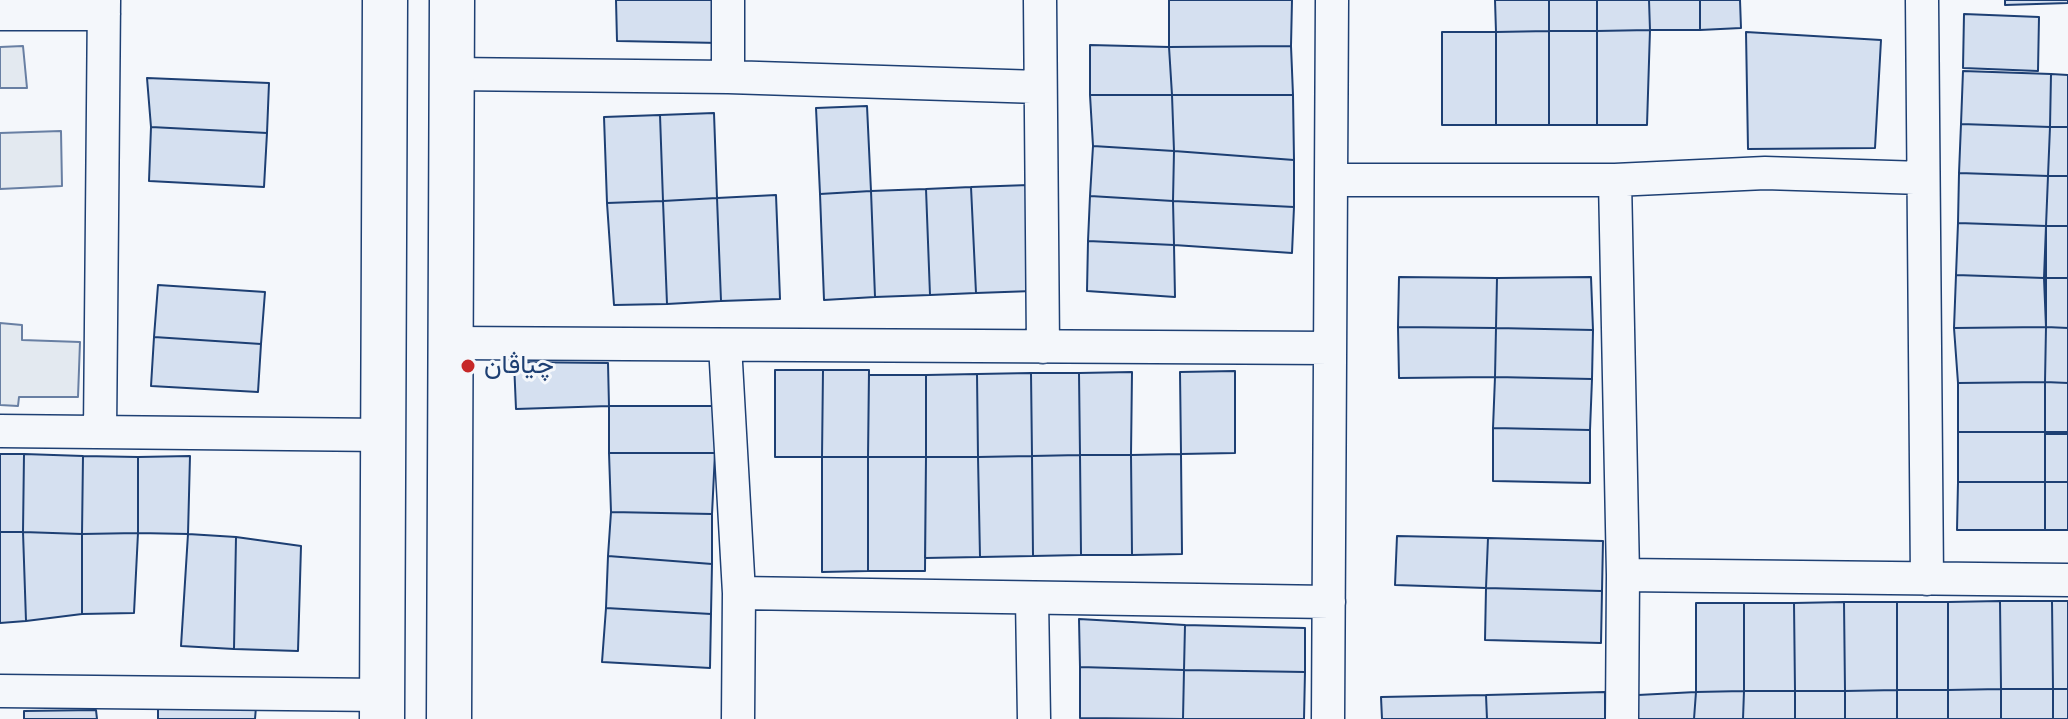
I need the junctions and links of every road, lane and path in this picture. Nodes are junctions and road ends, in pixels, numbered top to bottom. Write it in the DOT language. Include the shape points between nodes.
graph roads {
  1 [pos="385,0"];
  2 [pos="452,0"];
  3 [pos="728,0"];
  4 [pos="1040,0"];
  5 [pos="1332,0"];
  6 [pos="1922,0"];
  7 [pos="104,7"];
  8 [pos="0,14"];
  9 [pos="452,74"];
  10 [pos="728,77"];
  11 [pos="1039,87"];
  12 [pos="1922,178"];
  13 [pos="1331,180"];
  14 [pos="1615,180"];
  15 [pos="451,343"];
  16 [pos="725,345"];
  17 [pos="1043,347"];
  18 [pos="1330,348"];
  19 [pos="0,431"];
  20 [pos="100,432"];
  21 [pos="383,435"];
  22 [pos="1623,575"];
  23 [pos="1927,579"];
  24 [pos="2068,580"];
  25 [pos="739,593"];
  26 [pos="1032,599"];
  27 [pos="1329,602"];
  28 [pos="0,691"];
  29 [pos="103,706"];
  30 [pos="382,707"];
  31 [pos="449,719"];
  32 [pos="738,719"];
  33 [pos="1034,719"];
  34 [pos="1328,719"];
  35 [pos="1622,719"];
  1 -- 21 [label="street"];
  2 -- 9 [label="street"];
  3 -- 10 [label="street"];
  4 -- 11 [label="street"];
  5 -- 13 [label="street"];
  6 -- 12 [label="street"];
  7 -- 8 [label="street"];
  7 -- 20 [label="street"];
  9 -- 10 [label="street"];
  9 -- 15 [label="street"];
  10 -- 11 [label="street"];
  11 -- 17 [label="street"];
  12 -- 14 [label="street" via="1765,173"];
  12 -- 23 [label="street"];
  13 -- 14 [label="street"];
  13 -- 18 [label="street"];
  14 -- 22 [label="street"];
  15 -- 16 [label="street"];
  15 -- 31 [label="street"];
  16 -- 17 [label="street"];
  16 -- 25 [label="street"];
  17 -- 18 [label="street"];
  18 -- 27 [label="street"];
  19 -- 20 [label="street"];
  20 -- 21 [label="street"];
  21 -- 30 [label="street"];
  22 -- 23 [label="street"];
  22 -- 35 [label="street"];
  23 -- 24 [label="street"];
  25 -- 26 [label="street"];
  25 -- 32 [label="street"];
  26 -- 27 [label="street"];
  26 -- 33 [label="street"];
  27 -- 34 [label="street"];
  28 -- 29 [label="street"];
  29 -- 30 [label="street"];
}
